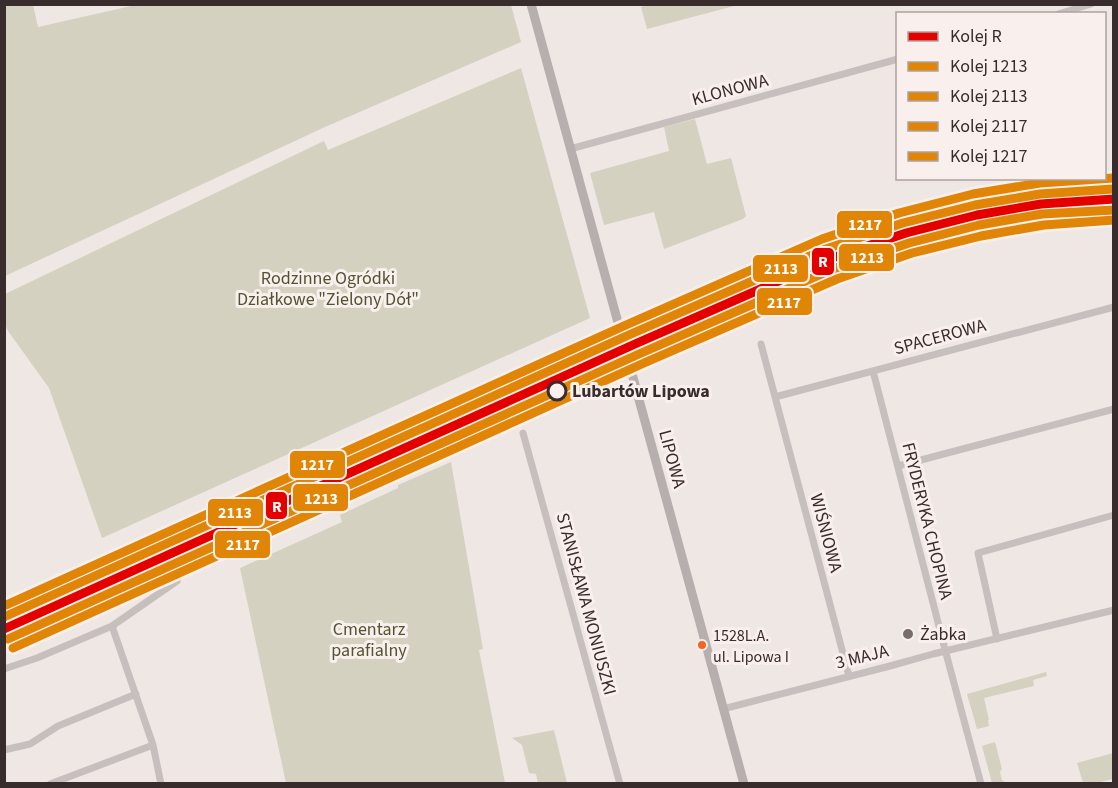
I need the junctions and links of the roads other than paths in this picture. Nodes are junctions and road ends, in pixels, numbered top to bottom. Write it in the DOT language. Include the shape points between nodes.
graph roads {
  1 [pos="531,4"];
  2 [pos="1091,4"];
  3 [pos="1065,12"];
  4 [pos="896,58"];
  5 [pos="570,149"];
  6 [pos="1113,307"];
  7 [pos="761,344"];
  8 [pos="873,371"];
  9 [pos="775,397"];
  10 [pos="1113,409"];
  11 [pos="523,433"];
  12 [pos="898,466"];
  13 [pos="1113,515"];
  14 [pos="177,581"];
  15 [pos="1113,610"];
  16 [pos="112,626"];
  17 [pos="997,639"];
  18 [pos="945,651"];
  19 [pos="4,669"];
  20 [pos="849,676"];
  21 [pos="136,694"];
  22 [pos="723,709"];
  23 [pos="153,745"];
  24 [pos="4,750"];
  25 [pos="51,783"];
  26 [pos="161,783"];
  27 [pos="620,783"];
  28 [pos="744,783"];
  29 [pos="981,783"];
  1 -- 5 [label="street, LIPOWA"];
  2 -- 3 [label="street"];
  4 -- 5 [label="street, KLONOWA"];
  5 -- 22 [label="street, LIPOWA"];
  6 -- 8 [label="street, SPACEROWA"];
  7 -- 9 [label="street, WIŚNIOWA"];
  8 -- 9 [label="street, SPACEROWA"];
  8 -- 12 [label="street, FRYDERYKA CHOPINA"];
  9 -- 20 [label="street, WIŚNIOWA"];
  10 -- 12 [label="street"];
  11 -- 27 [label="street, STANISŁAWA MONIUSZKI"];
  12 -- 18 [label="street, FRYDERYKA CHOPINA"];
  13 -- 17 [label="street" via="978,553"];
  14 -- 16 [label="street"];
  15 -- 17 [label="street, 3 MAJA"];
  16 -- 19 [label="street"];
  16 -- 21 [label="street"];
  17 -- 18 [label="street, 3 MAJA"];
  18 -- 20 [label="street, 3 MAJA"];
  18 -- 29 [label="street, FRYDERYKA CHOPINA"];
  20 -- 22 [label="street, 3 MAJA"];
  21 -- 23 [label="street"];
  21 -- 24 [label="street" via="58,726 30,744"];
  22 -- 28 [label="street, LIPOWA"];
  23 -- 25 [label="street"];
  23 -- 26 [label="street"];
}
